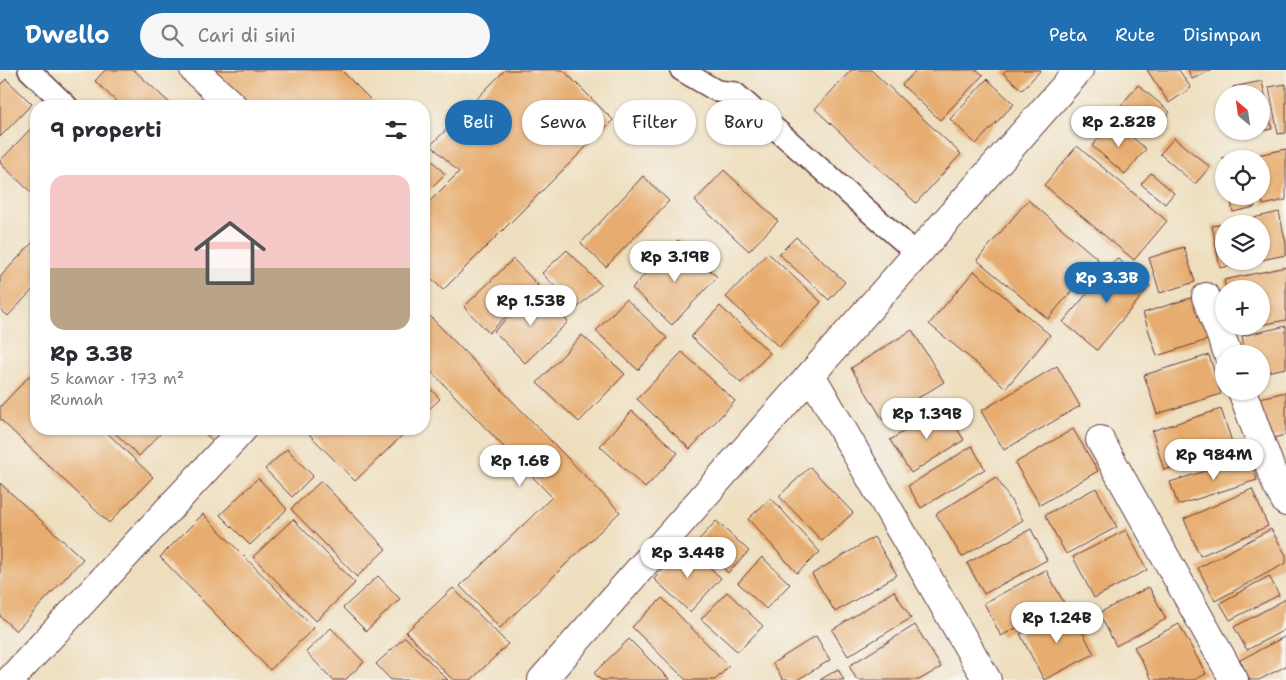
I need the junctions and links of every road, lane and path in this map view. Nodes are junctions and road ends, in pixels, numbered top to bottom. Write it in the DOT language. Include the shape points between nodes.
graph roads {
  1 [pos="29,70"];
  2 [pos="194,70"];
  3 [pos="681,70"];
  4 [pos="1079,70"];
  5 [pos="61,100"];
  6 [pos="226,100"];
  7 [pos="917,254"];
  8 [pos="1206,297"];
  9 [pos="1225,345"];
  10 [pos="811,375"];
  11 [pos="1245,400"];
  12 [pos="237,435"];
  13 [pos="1100,440"];
  14 [pos="1286,502"];
  15 [pos="10,680"];
  16 [pos="542,680"];
  17 [pos="987,680"];
  18 [pos="1234,680"];
  1 -- 5 [label="lane"];
  2 -- 6 [label="street"];
  3 -- 7 [label="lane" via="717,91 735,93"];
  4 -- 7 [label="street"];
  7 -- 10 [label="street"];
  8 -- 9 [label="street"];
  10 -- 16 [label="street"];
  10 -- 17 [label="street"];
  11 -- 14 [label="street"];
  12 -- 15 [label="street"];
  13 -- 18 [label="street"];
}
